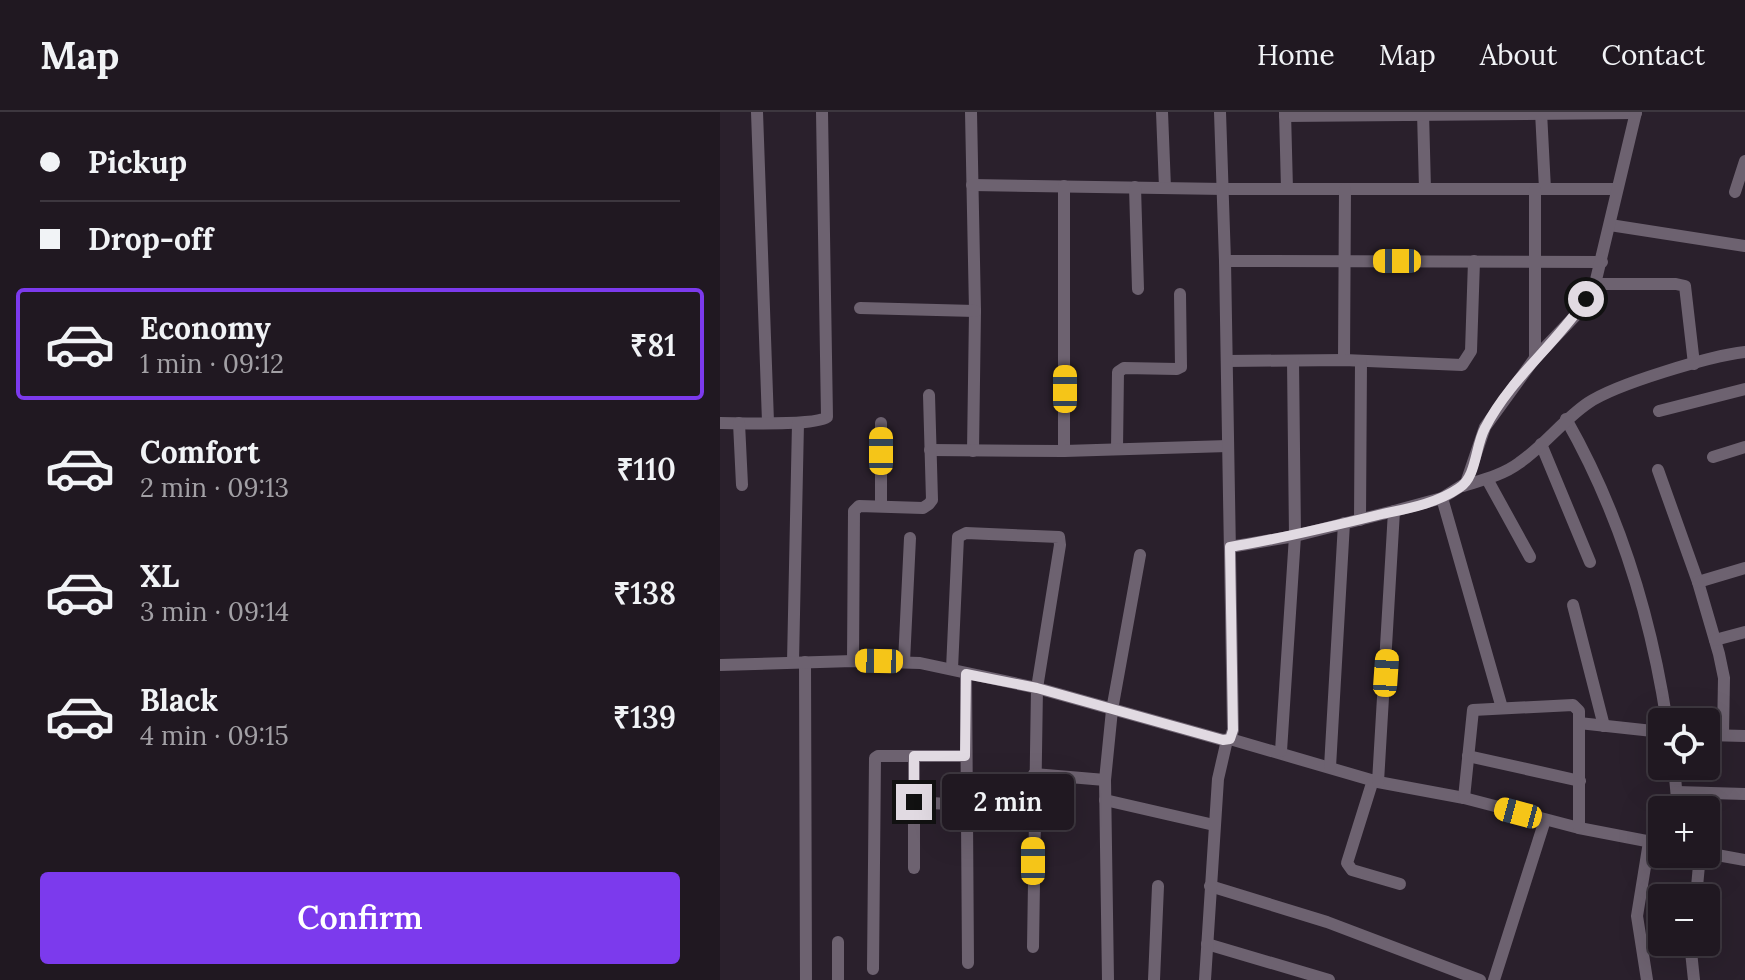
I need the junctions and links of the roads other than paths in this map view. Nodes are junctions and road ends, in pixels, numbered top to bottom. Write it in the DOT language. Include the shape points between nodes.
graph roads {
  1 [pos="757,112"];
  2 [pos="822,112"];
  3 [pos="971,112"];
  4 [pos="1162,112"];
  5 [pos="1220,112"];
  6 [pos="1636,112"];
  7 [pos="1541,113"];
  8 [pos="1285,114"];
  9 [pos="1423,114"];
  10 [pos="1745,161"];
  11 [pos="972,185"];
  12 [pos="1064,186"];
  13 [pos="1135,187"];
  14 [pos="1165,188"];
  15 [pos="1224,189"];
  16 [pos="1287,189"];
  17 [pos="1345,189"];
  18 [pos="1425,189"];
  19 [pos="1617,189"];
  20 [pos="1540,190"];
  21 [pos="1735,192"];
  22 [pos="1610,225"];
  23 [pos="1745,246"];
  24 [pos="1225,261"];
  25 [pos="1345,261"];
  26 [pos="1474,261"];
  27 [pos="1535,262"];
  28 [pos="1602,262"];
  29 [pos="1595,284"];
  30 [pos="1138,289"];
  31 [pos="1180,294"];
  32 [pos="860,308"];
  33 [pos="975,311"];
  34 [pos="1745,352"];
  35 [pos="1535,358"];
  36 [pos="1344,360"];
  37 [pos="1227,361"];
  38 [pos="1293,361"];
  39 [pos="1361,361"];
  40 [pos="1694,364"];
  41 [pos="1745,389"];
  42 [pos="929,395"];
  43 [pos="1659,411"];
  44 [pos="1566,419"];
  45 [pos="768,422"];
  46 [pos="720,423"];
  47 [pos="739,423"];
  48 [pos="798,423"];
  49 [pos="881,423"];
  50 [pos="1541,444"];
  51 [pos="1228,446"];
  52 [pos="1745,447"];
  53 [pos="1117,449"];
  54 [pos="930,450"];
  55 [pos="973,451"];
  56 [pos="1064,451"];
  57 [pos="1713,457"];
  58 [pos="1658,470"];
  59 [pos="1487,479"];
  60 [pos="742,485"];
  61 [pos="1463,486"];
  62 [pos="1442,498"];
  63 [pos="881,506"];
  64 [pos="1394,511"];
  65 [pos="1360,520"];
  66 [pos="1344,523"];
  67 [pos="1295,536"];
  68 [pos="910,538"];
  69 [pos="1230,547"];
  70 [pos="1140,555"];
  71 [pos="1530,557"];
  72 [pos="1590,562"];
  73 [pos="1745,568"];
  74 [pos="1698,582"];
  75 [pos="1573,605"];
  76 [pos="1745,632"];
  77 [pos="1715,640"];
  78 [pos="853,661"];
  79 [pos="799,662"];
  80 [pos="904,662"];
  81 [pos="720,665"];
  82 [pos="952,669"];
  83 [pos="966,674"];
  84 [pos="1037,688"];
  85 [pos="1502,708"];
  86 [pos="1665,708"];
  87 [pos="1112,710"];
  88 [pos="1579,723"];
  89 [pos="1604,726"];
  90 [pos="1648,731"];
  91 [pos="1723,735"];
  92 [pos="1745,736"];
  93 [pos="1228,739"];
  94 [pos="1281,751"];
  95 [pos="914,756"];
  96 [pos="965,756"];
  97 [pos="1468,756"];
  98 [pos="1330,767"];
  99 [pos="1034,774"];
  100 [pos="1105,780"];
  101 [pos="1676,780"];
  102 [pos="1375,781"];
  103 [pos="1580,781"];
  104 [pos="1677,792"];
  105 [pos="1745,794"];
  106 [pos="1677,796"];
  107 [pos="1464,798"];
  108 [pos="1105,800"];
  109 [pos="914,802"];
  110 [pos="965,805"];
  111 [pos="1545,820"];
  112 [pos="1214,825"];
  113 [pos="1579,828"];
  114 [pos="1648,841"];
  115 [pos="1720,856"];
  116 [pos="1745,860"];
  117 [pos="914,868"];
  118 [pos="1649,868"];
  119 [pos="1400,884"];
  120 [pos="1158,886"];
  121 [pos="1210,886"];
  122 [pos="838,942"];
  123 [pos="1207,944"];
  124 [pos="1033,947"];
  125 [pos="1691,956"];
  126 [pos="968,963"];
  127 [pos="873,969"];
  128 [pos="806,980"];
  129 [pos="838,980"];
  130 [pos="1108,980"];
  131 [pos="1154,980"];
  132 [pos="1205,980"];
  133 [pos="1329,980"];
  134 [pos="1480,980"];
  135 [pos="1494,980"];
  136 [pos="1647,980"];
  137 [pos="1694,980"];
  1 -- 45 [label="street"];
  2 -- 48 [label="street" via="827,414 824,420"];
  3 -- 11 [label="street"];
  4 -- 14 [label="street"];
  5 -- 15 [label="street"];
  6 -- 7 [label="street"];
  6 -- 19 [label="street"];
  7 -- 9 [label="street"];
  7 -- 20 [label="street"];
  8 -- 9 [label="street"];
  8 -- 16 [label="street"];
  9 -- 18 [label="street"];
  10 -- 21 [label="street"];
  11 -- 12 [label="street"];
  11 -- 33 [label="street"];
  12 -- 13 [label="street"];
  12 -- 56 [label="street"];
  13 -- 14 [label="street"];
  13 -- 30 [label="street"];
  14 -- 15 [label="street"];
  15 -- 16 [label="street"];
  15 -- 24 [label="street"];
  16 -- 17 [label="street"];
  17 -- 18 [label="street"];
  17 -- 25 [label="street"];
  18 -- 20 [label="street"];
  19 -- 20 [label="street"];
  19 -- 22 [label="street"];
  20 -- 27 [label="street"];
  22 -- 23 [label="street"];
  22 -- 28 [label="street"];
  24 -- 25 [label="street"];
  24 -- 37 [label="street"];
  25 -- 26 [label="street"];
  25 -- 36 [label="street"];
  26 -- 27 [label="street"];
  26 -- 39 [label="street" via="1471,351 1466,362 1453,366"];
  27 -- 28 [label="street"];
  27 -- 35 [label="street"];
  28 -- 29 [label="street"];
  29 -- 35 [label="street" via="1577,314"];
  29 -- 40 [label="street" via="1685,286"];
  31 -- 53 [label="street" via="1181,367 1118,372"];
  32 -- 33 [label="street"];
  33 -- 55 [label="street"];
  34 -- 40 [label="street"];
  35 -- 61 [label="street" via="1485,427"];
  36 -- 38 [label="street"];
  36 -- 39 [label="street"];
  37 -- 38 [label="street"];
  37 -- 51 [label="street"];
  38 -- 67 [label="street"];
  39 -- 65 [label="street"];
  40 -- 44 [label="street" via="1604,394"];
  41 -- 43 [label="street"];
  42 -- 54 [label="street"];
  44 -- 50 [label="street"];
  44 -- 86 [label="street" via="1594,471 1625,550 1657,660"];
  45 -- 47 [label="street"];
  45 -- 48 [label="street"];
  46 -- 47 [label="street"];
  47 -- 60 [label="street"];
  48 -- 79 [label="street"];
  49 -- 63 [label="street"];
  50 -- 59 [label="street" via="1521,462"];
  50 -- 72 [label="street"];
  51 -- 53 [label="street"];
  51 -- 69 [label="street"];
  52 -- 57 [label="street"];
  53 -- 56 [label="street"];
  54 -- 55 [label="street"];
  54 -- 63 [label="street" via="929,504"];
  55 -- 56 [label="street"];
  58 -- 74 [label="street"];
  59 -- 61 [label="street"];
  59 -- 71 [label="street"];
  61 -- 62 [label="street"];
  62 -- 64 [label="street"];
  62 -- 85 [label="street"];
  63 -- 78 [label="street" via="859,506 854,511"];
  64 -- 65 [label="street"];
  64 -- 102 [label="street"];
  65 -- 66 [label="street"];
  66 -- 67 [label="street"];
  66 -- 98 [label="street"];
  67 -- 69 [label="street"];
  67 -- 94 [label="street"];
  68 -- 80 [label="street"];
  69 -- 93 [label="street" via="1233,730"];
  70 -- 87 [label="street"];
  73 -- 74 [label="street"];
  74 -- 77 [label="street"];
  75 -- 89 [label="street"];
  76 -- 77 [label="street"];
  77 -- 91 [label="street" via="1724,678"];
  78 -- 79 [label="street"];
  78 -- 80 [label="street"];
  79 -- 81 [label="street"];
  79 -- 128 [label="street"];
  80 -- 82 [label="street"];
  82 -- 83 [label="street"];
  82 -- 84 [label="street" via="958,537 1053,535 1060,545"];
  83 -- 84 [label="street"];
  83 -- 96 [label="street"];
  84 -- 87 [label="street"];
  84 -- 99 [label="street"];
  85 -- 88 [label="street" via="1573,705"];
  85 -- 97 [label="street" via="1473,710"];
  87 -- 93 [label="street"];
  87 -- 100 [label="street"];
  88 -- 89 [label="street"];
  88 -- 103 [label="street"];
  89 -- 90 [label="street"];
  91 -- 92 [label="street"];
  93 -- 94 [label="street"];
  93 -- 112 [label="street"];
  94 -- 98 [label="street"];
  95 -- 96 [label="street"];
  95 -- 109 [label="street"];
  95 -- 127 [label="street" via="878,756 873,762"];
  96 -- 110 [label="street"];
  97 -- 103 [label="street"];
  97 -- 107 [label="street"];
  98 -- 102 [label="street"];
  99 -- 100 [label="street"];
  99 -- 124 [label="street"];
  100 -- 108 [label="street"];
  101 -- 104 [label="street"];
  102 -- 107 [label="street"];
  102 -- 119 [label="street" via="1347,863 1352,870"];
  103 -- 113 [label="street"];
  104 -- 105 [label="street"];
  104 -- 106 [label="street"];
  107 -- 111 [label="street"];
  108 -- 112 [label="street"];
  108 -- 130 [label="street"];
  109 -- 110 [label="street"];
  109 -- 117 [label="street"];
  110 -- 126 [label="street"];
  111 -- 113 [label="street"];
  111 -- 135 [label="street"];
  112 -- 121 [label="street"];
  113 -- 114 [label="street"];
  115 -- 116 [label="street"];
  118 -- 136 [label="street" via="1637,916"];
  120 -- 131 [label="street"];
  121 -- 123 [label="street"];
  121 -- 134 [label="street" via="1327,922"];
  122 -- 129 [label="street"];
  123 -- 132 [label="street"];
  123 -- 133 [label="street"];
  125 -- 137 [label="street"];
}
